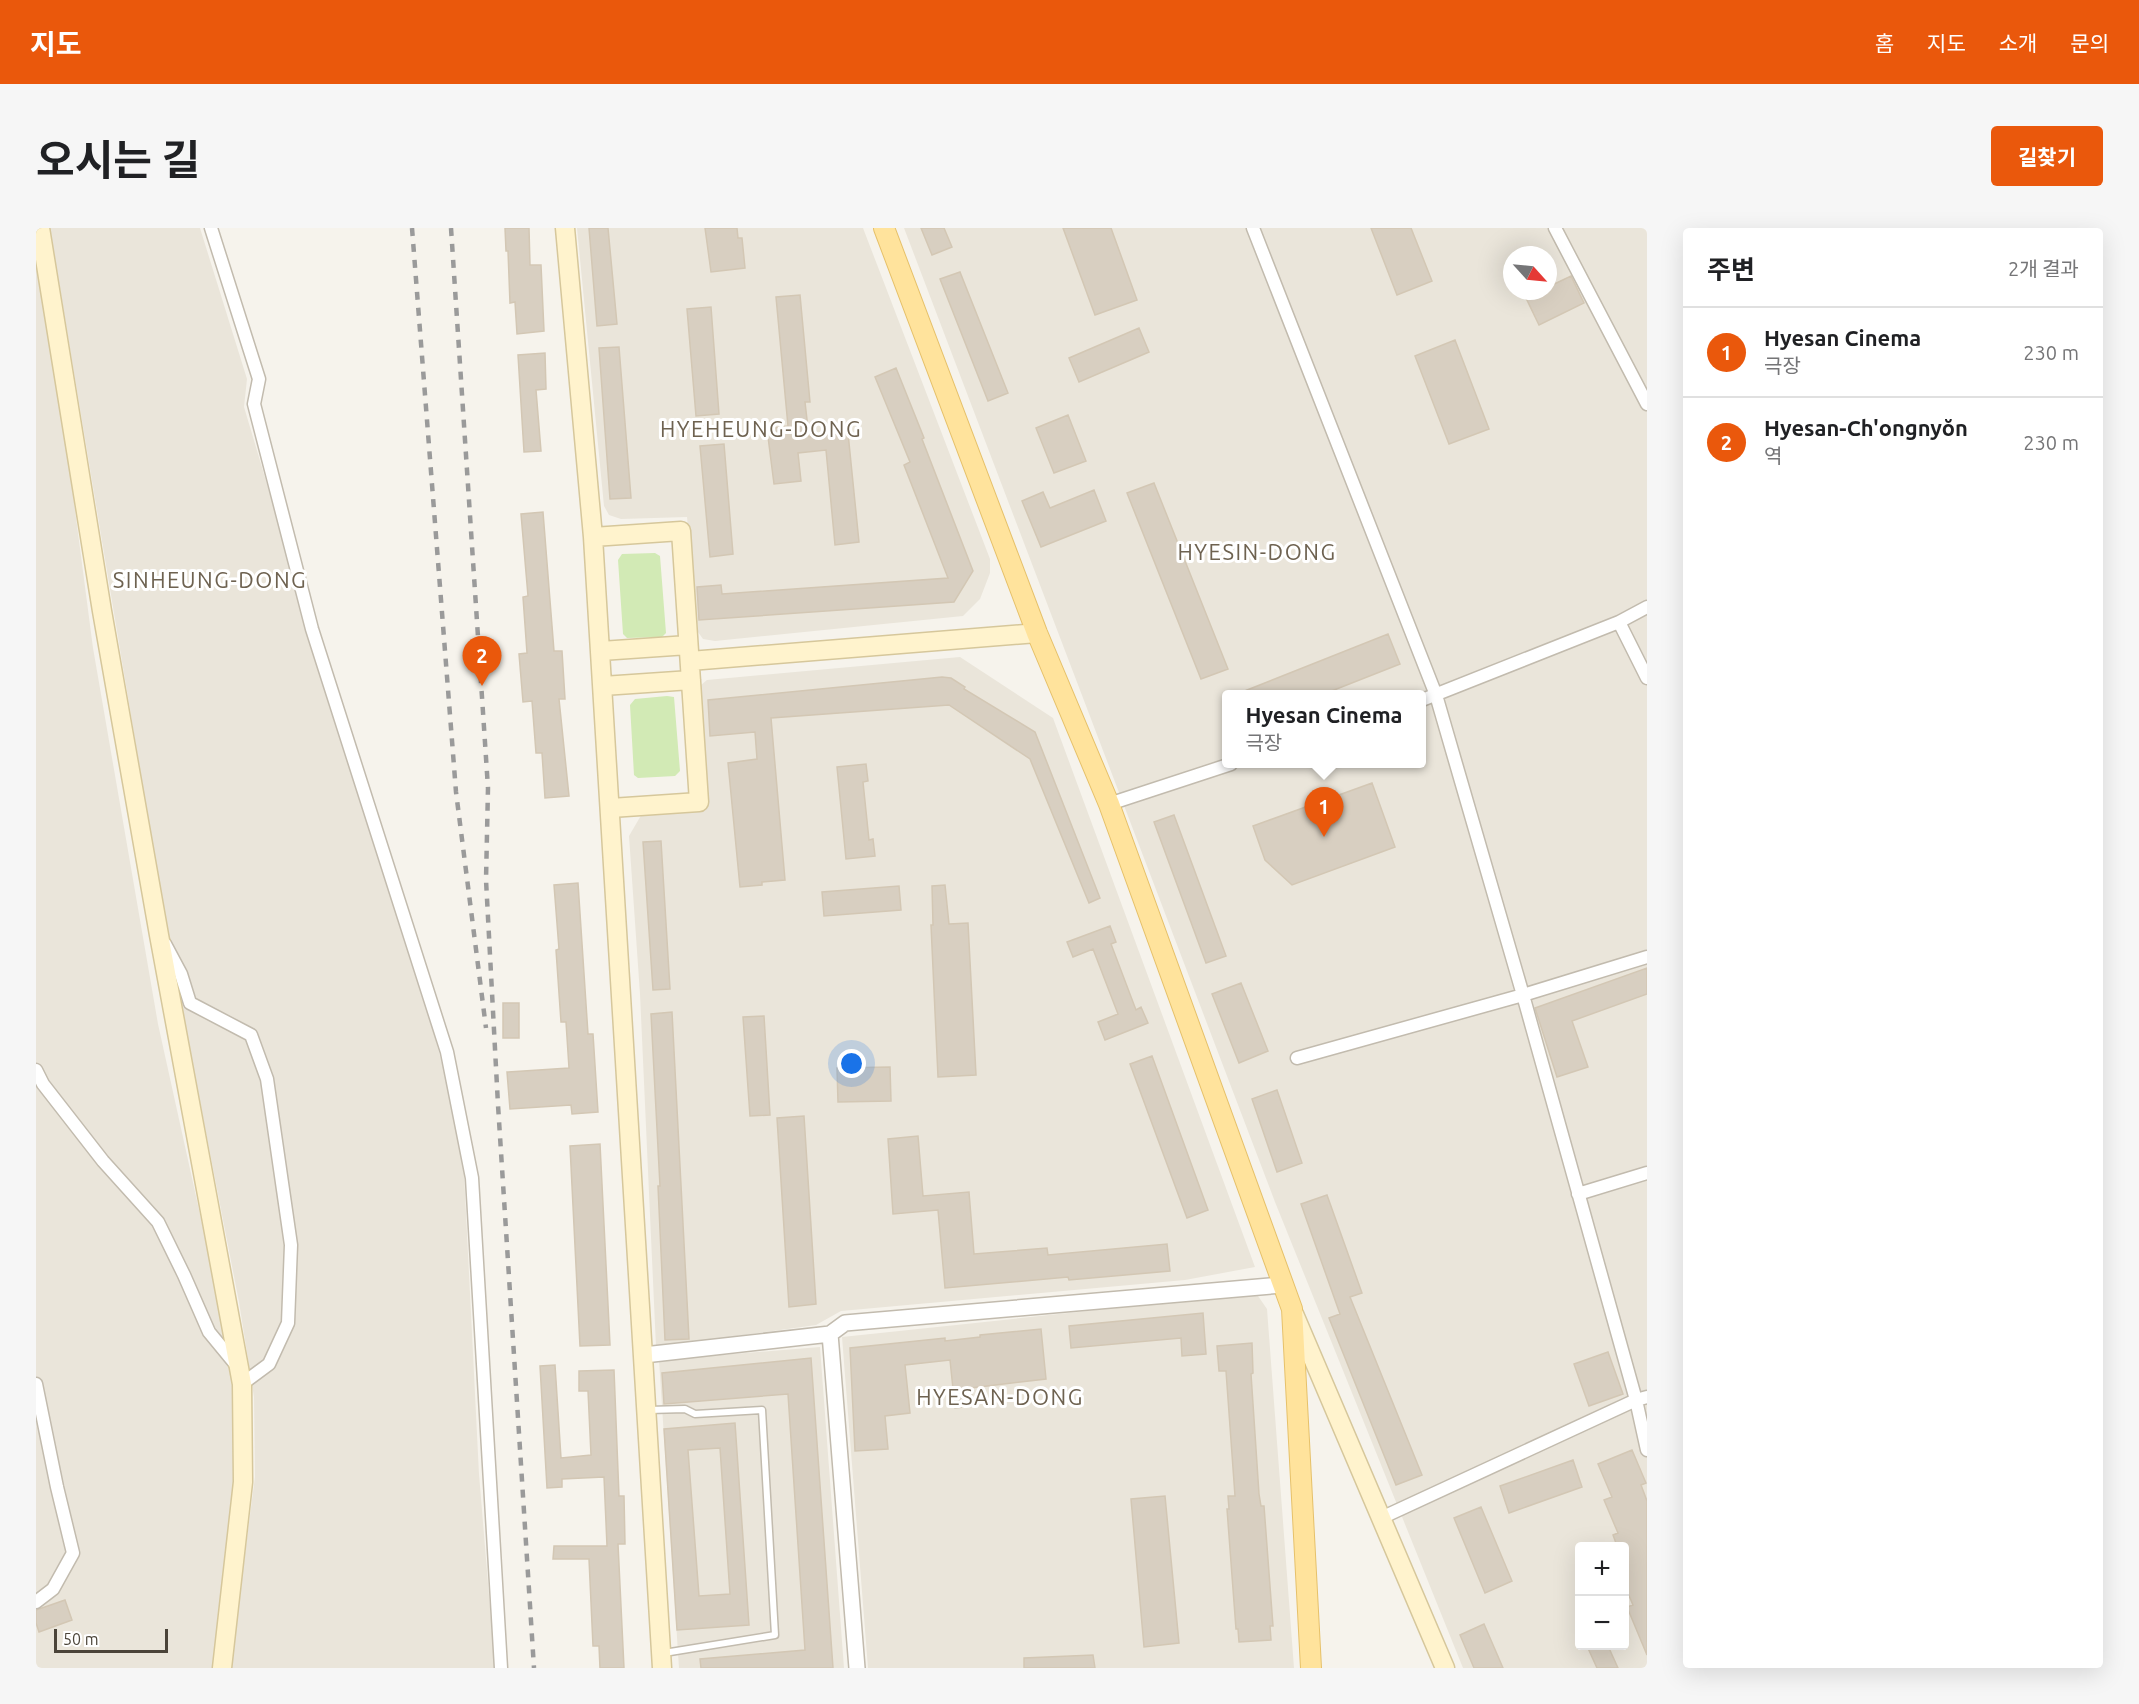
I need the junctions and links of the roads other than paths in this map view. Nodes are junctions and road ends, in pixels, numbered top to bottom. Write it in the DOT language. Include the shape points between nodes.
graph roads {
  1 [pos="40,228"];
  2 [pos="211,228"];
  3 [pos="565,228"];
  4 [pos="884,228"];
  5 [pos="1253,228"];
  6 [pos="1556,228"];
  7 [pos="1647,404"];
  8 [pos="593,537"];
  9 [pos="1647,607"];
  10 [pos="1619,622"];
  11 [pos="1037,633"];
  12 [pos="600,651"];
  13 [pos="689,653"];
  14 [pos="1647,678"];
  15 [pos="691,680"];
  16 [pos="603,686"];
  17 [pos="1436,695"];
  18 [pos="1426,699"];
  19 [pos="1222,767"];
  20 [pos="1109,804"];
  21 [pos="611,808"];
  22 [pos="159,935"];
  23 [pos="1647,957"];
  24 [pos="1523,995"];
  25 [pos="1297,1058"];
  26 [pos="36,1070"];
  27 [pos="1647,1173"];
  28 [pos="1578,1194"];
  29 [pos="1282,1285"];
  30 [pos="1292,1309"];
  31 [pos="830,1334"];
  32 [pos="644,1354"];
  33 [pos="241,1376"];
  34 [pos="36,1383"];
  35 [pos="1641,1398"];
  36 [pos="647,1410"];
  37 [pos="1647,1450"];
  38 [pos="1381,1518"];
  39 [pos="36,1602"];
  40 [pos="661,1661"];
  41 [pos="222,1668"];
  42 [pos="501,1668"];
  43 [pos="857,1668"];
  44 [pos="1311,1668"];
  45 [pos="1445,1668"];
  1 -- 22 [label="main road"];
  2 -- 42 [label="street" via="259,379 254,404 312,629 447,1052 472,1178"];
  3 -- 8 [label="main road"];
  4 -- 11 [label="main road"];
  5 -- 17 [label="street"];
  6 -- 7 [label="street"];
  8 -- 12 [label="main road"];
  8 -- 13 [label="main road" via="681,531"];
  9 -- 10 [label="street"];
  10 -- 14 [label="street"];
  10 -- 17 [label="street"];
  11 -- 13 [label="main road"];
  11 -- 20 [label="main road"];
  12 -- 13 [label="main road"];
  12 -- 16 [label="main road"];
  13 -- 15 [label="main road"];
  15 -- 16 [label="main road"];
  15 -- 21 [label="main road" via="699,802"];
  16 -- 21 [label="main road"];
  17 -- 18 [label="street"];
  17 -- 24 [label="street"];
  19 -- 20 [label="street"];
  20 -- 29 [label="main road"];
  21 -- 32 [label="main road"];
  22 -- 33 [label="main road"];
  22 -- 33 [label="street" via="182,974 189,1003 251,1035 267,1080 291,1245 288,1323 269,1364"];
  23 -- 24 [label="street"];
  24 -- 25 [label="street"];
  24 -- 28 [label="street"];
  26 -- 33 [label="street" via="103,1161 158,1222 209,1332"];
  27 -- 28 [label="street"];
  28 -- 35 [label="street"];
  29 -- 30 [label="main road"];
  29 -- 31 [label="street" via="845,1323"];
  30 -- 38 [label="main road"];
  30 -- 44 [label="main road"];
  31 -- 32 [label="street"];
  31 -- 43 [label="street"];
  32 -- 36 [label="main road"];
  33 -- 41 [label="main road" via="243,1482"];
  34 -- 39 [label="street" via="73,1553 53,1589"];
  35 -- 37 [label="street"];
  35 -- 38 [label="street"];
  36 -- 40 [label="main road"];
  36 -- 40 [label="lane" via="685,1409 696,1414 762,1410 775,1635"];
  38 -- 45 [label="main road"];
}
